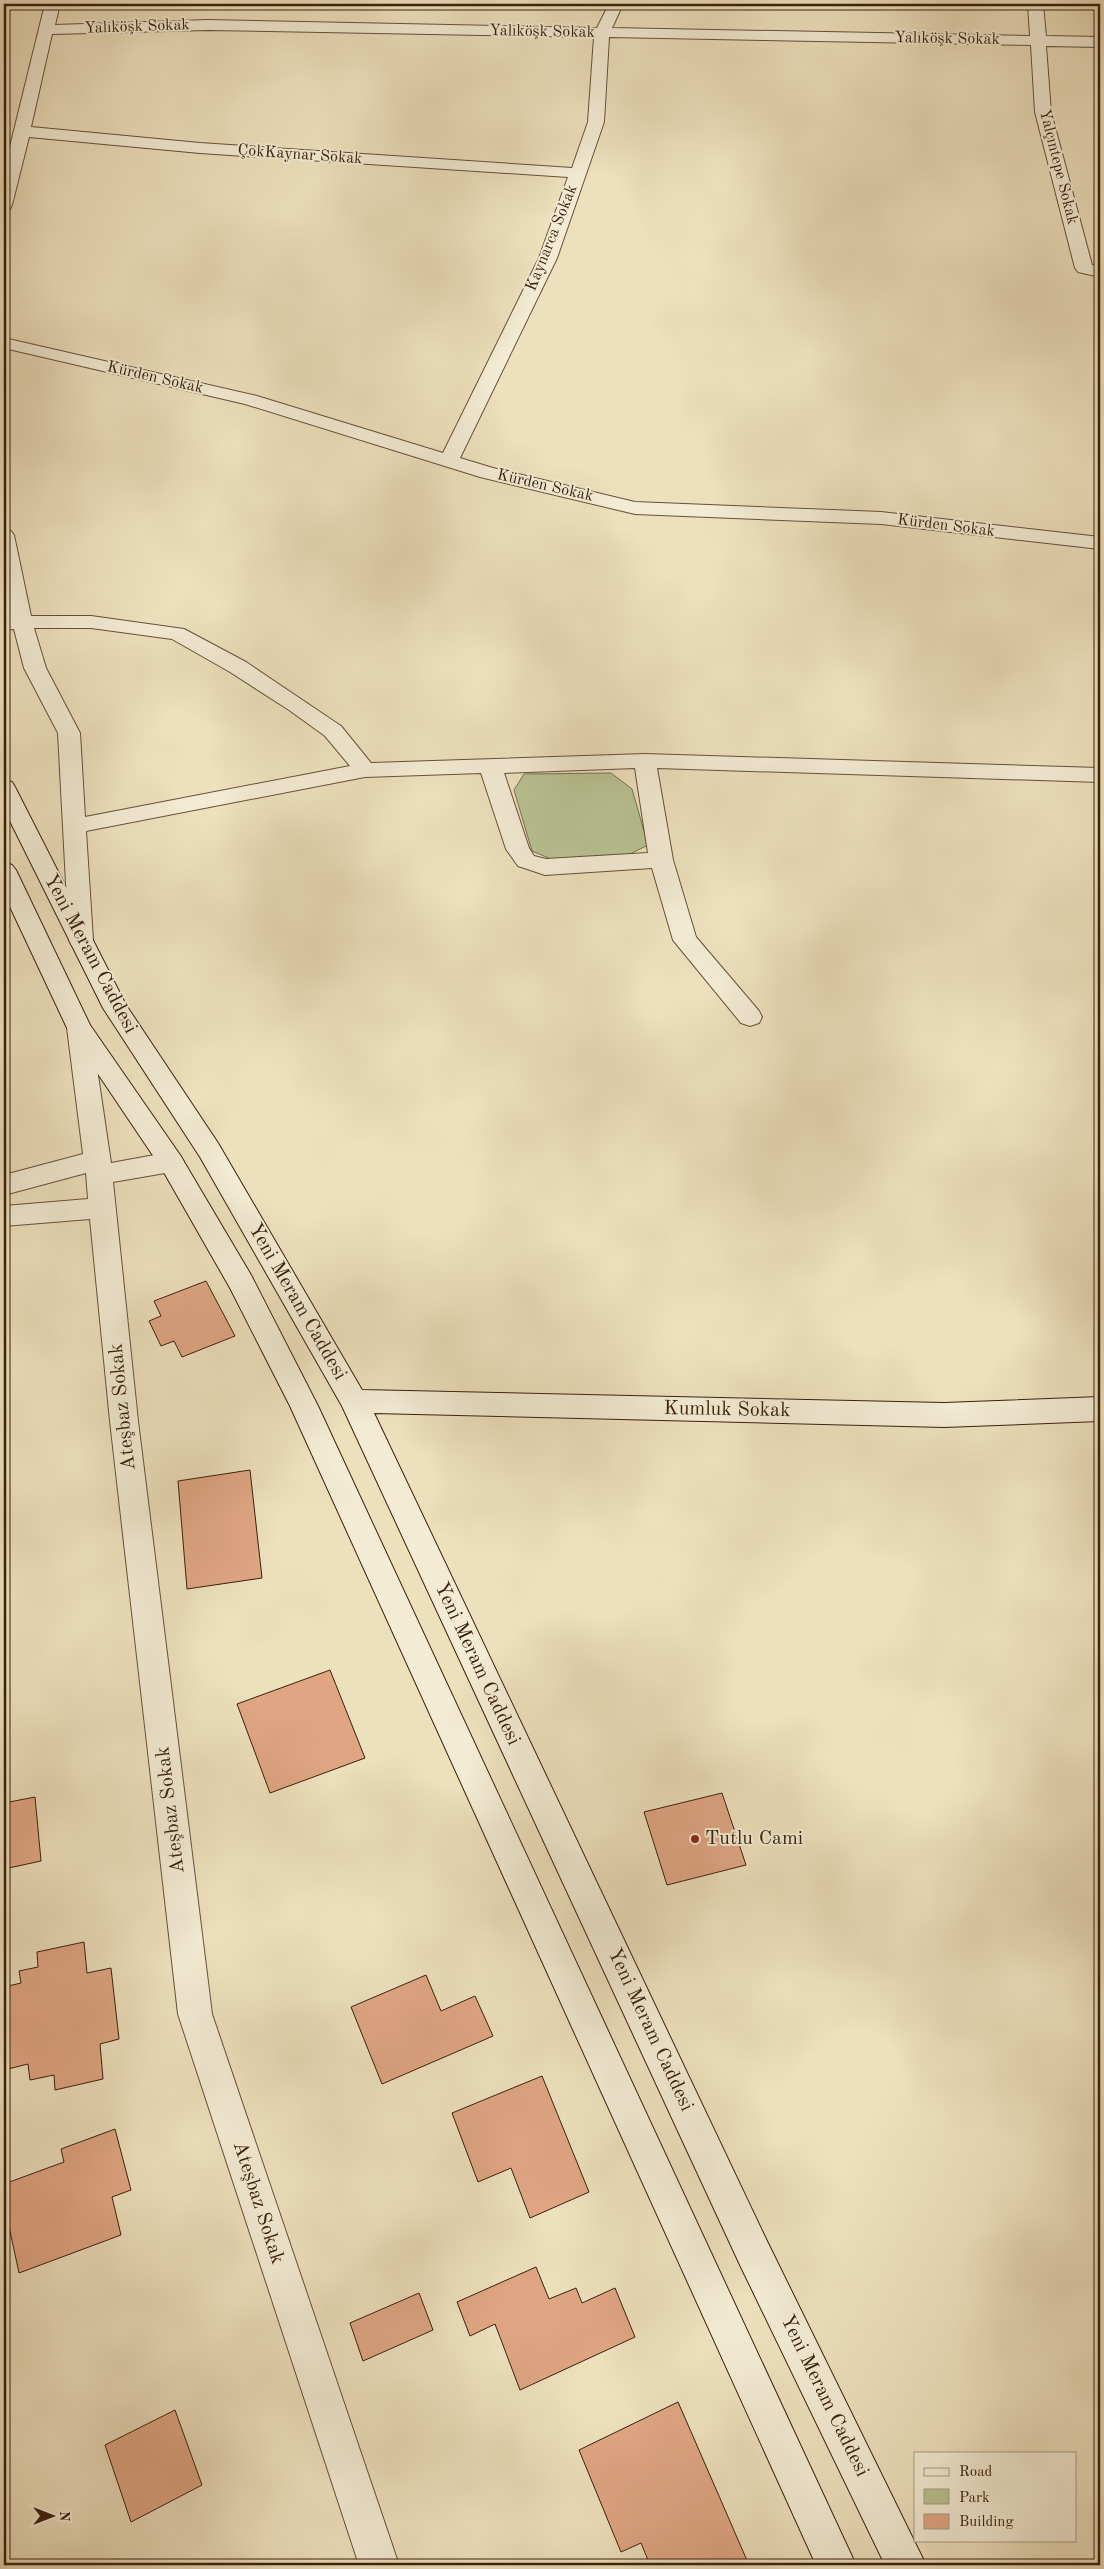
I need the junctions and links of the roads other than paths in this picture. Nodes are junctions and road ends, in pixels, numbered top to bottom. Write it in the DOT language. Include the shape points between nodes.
graph roads {
  1 [pos="52,4"];
  2 [pos="616,4"];
  3 [pos="1036,4"];
  4 [pos="46,30"];
  5 [pos="602,33"];
  6 [pos="1039,40"];
  7 [pos="1100,42"];
  8 [pos="22,131"];
  9 [pos="578,173"];
  10 [pos="4,205"];
  11 [pos="1092,270"];
  12 [pos="4,343"];
  13 [pos="449,461"];
  14 [pos="4,535"];
  15 [pos="1100,543"];
  16 [pos="13,623"];
  17 [pos="645,761"];
  18 [pos="490,766"];
  19 [pos="364,770"];
  20 [pos="1100,775"];
  21 [pos="4,787"];
  22 [pos="75,826"];
  23 [pos="661,860"];
  24 [pos="4,870"];
  25 [pos="81,940"];
  26 [pos="750,1017"];
  27 [pos="79,1028"];
  28 [pos="171,1162"];
  29 [pos="98,1167"];
  30 [pos="4,1185"];
  31 [pos="102,1208"];
  32 [pos="4,1216"];
  33 [pos="354,1401"];
  34 [pos="1099,1413"];
  35 [pos="379,2565"];
  36 [pos="836,2565"];
  37 [pos="906,2565"];
  1 -- 4 [label="street"];
  2 -- 5 [label="street, Kaynarca Sokak"];
  3 -- 6 [label="street, Yalçıntepe Sokak"];
  4 -- 5 [label="street, Yalıköşk Sokak" via="208,25"];
  4 -- 8 [label="street"];
  5 -- 6 [label="street, Yalıköşk Sokak"];
  5 -- 9 [label="street, Kaynarca Sokak" via="596,122"];
  6 -- 7 [label="street, Yalıköşk Sokak"];
  6 -- 11 [label="street, Yalçıntepe Sokak" via="1042,112"];
  8 -- 9 [label="street, ÇokKaynar Sokak" via="200,148"];
  8 -- 10 [label="street"];
  9 -- 13 [label="street, Kaynarca Sokak" via="548,258"];
  12 -- 13 [label="street, Kürden Sokak" via="250,400"];
  13 -- 15 [label="street, Kürden Sokak" via="635,508 881,518"];
  14 -- 16 [label="street"];
  16 -- 19 [label="street" via="91,622 177,633 297,704 333,731"];
  16 -- 22 [label="street" via="68,733"];
  17 -- 18 [label="street"];
  17 -- 20 [label="street"];
  17 -- 23 [label="street"];
  18 -- 19 [label="street"];
  18 -- 23 [label="street" via="518,849 526,861 545,867"];
  19 -- 22 [label="street"];
  21 -- 25 [label="street, Yeni Meram Caddesi"];
  22 -- 25 [label="street"];
  23 -- 26 [label="street" via="685,940"];
  24 -- 27 [label="street, Yeni Meram Caddesi"];
  25 -- 33 [label="street, Yeni Meram Caddesi" via="115,1008 209,1150"];
  27 -- 28 [label="street, Yeni Meram Caddesi"];
  27 -- 29 [label="street, Ateşbaz Sokak"];
  28 -- 29 [label="street"];
  28 -- 36 [label="street, Yeni Meram Caddesi" via="241,1283 304,1406"];
  29 -- 30 [label="street"];
  29 -- 31 [label="street, Ateşbaz Sokak"];
  31 -- 32 [label="street"];
  31 -- 35 [label="street, Ateşbaz Sokak" via="124,1421 195,2014"];
  33 -- 34 [label="street, Kumluk Sokak" via="944,1415"];
  33 -- 37 [label="street, Yeni Meram Caddesi" via="754,2252"];
}
